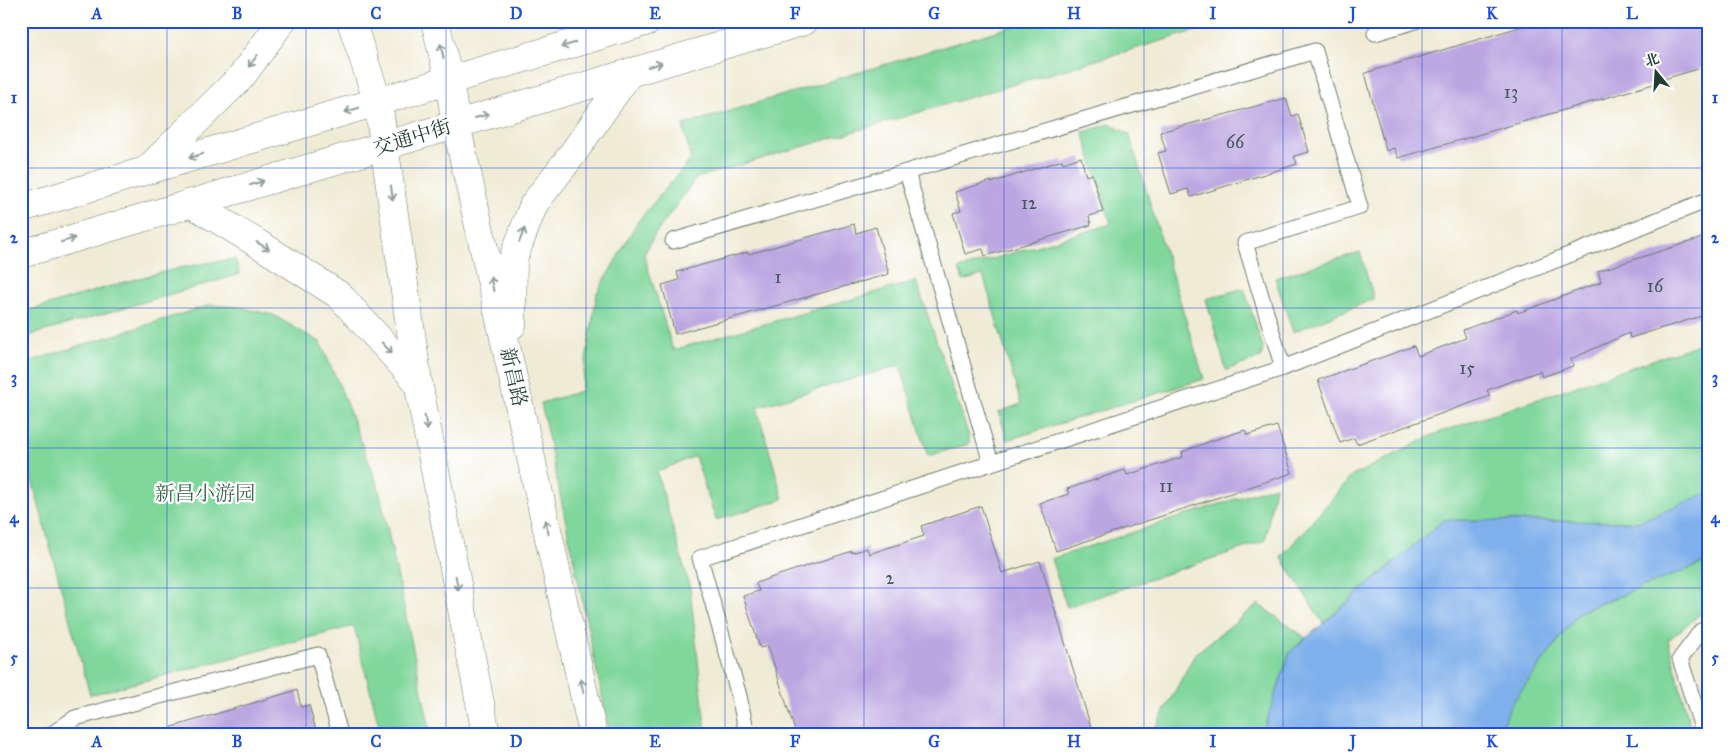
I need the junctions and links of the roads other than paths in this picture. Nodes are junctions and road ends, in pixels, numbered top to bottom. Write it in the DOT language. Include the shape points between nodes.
graph roads {
  1 [pos="282,21"];
  2 [pos="351,21"];
  3 [pos="435,21"];
  4 [pos="648,21"];
  5 [pos="804,21"];
  6 [pos="1415,21"];
  7 [pos="604,26"];
  8 [pos="1374,33"];
  9 [pos="630,72"];
  10 [pos="449,81"];
  11 [pos="378,102"];
  12 [pos="456,124"];
  13 [pos="385,145"];
  14 [pos="146,171"];
  15 [pos="907,172"];
  16 [pos="1708,200"];
  17 [pos="191,204"];
  18 [pos="21,208"];
  19 [pos="673,241"];
  20 [pos="21,254"];
  21 [pos="1283,368"];
  22 [pos="512,369"];
  23 [pos="418,382"];
  24 [pos="991,463"];
  25 [pos="1708,629"];
  26 [pos="52,734"];
  27 [pos="340,734"];
  28 [pos="486,734"];
  29 [pos="593,734"];
  30 [pos="747,734"];
  31 [pos="1704,734"];
  1 -- 14 [label="main road, one-way" via="241,77"];
  2 -- 11 [label="main road"];
  10 -- 3 [label="main road, 新昌路, one-way"];
  4 -- 7 [label="main road"];
  9 -- 5 [label="main road, 交通中街, one-way"];
  6 -- 8 [label="lane"];
  7 -- 10 [label="main road, one-way"];
  12 -- 9 [label="main road, 交通中街, one-way"];
  22 -- 9 [label="main road, one-way" via="513,259 534,204"];
  10 -- 11 [label="main road"];
  10 -- 12 [label="main road, 新昌路"];
  11 -- 13 [label="main road"];
  11 -- 14 [label="main road, one-way"];
  12 -- 13 [label="main road, 交通中街"];
  22 -- 12 [label="main road, 新昌路, one-way"];
  17 -- 13 [label="main road, 交通中街, one-way"];
  13 -- 23 [label="main road, one-way"];
  14 -- 18 [label="main road"];
  15 -- 19 [label="lane"];
  15 -- 21 [label="lane" via="1315,51 1360,207 1245,243"];
  15 -- 24 [label="lane"];
  16 -- 21 [label="lane"];
  20 -- 17 [label="main road, 交通中街, one-way"];
  17 -- 23 [label="main road, one-way" via="339,295"];
  21 -- 24 [label="lane"];
  29 -- 22 [label="main road, 新昌路, one-way"];
  23 -- 28 [label="main road, one-way"];
  24 -- 30 [label="lane" via="700,558"];
  25 -- 31 [label="lane" via="1701,631 1680,659"];
  26 -- 27 [label="lane" via="75,718 318,655"];
}
